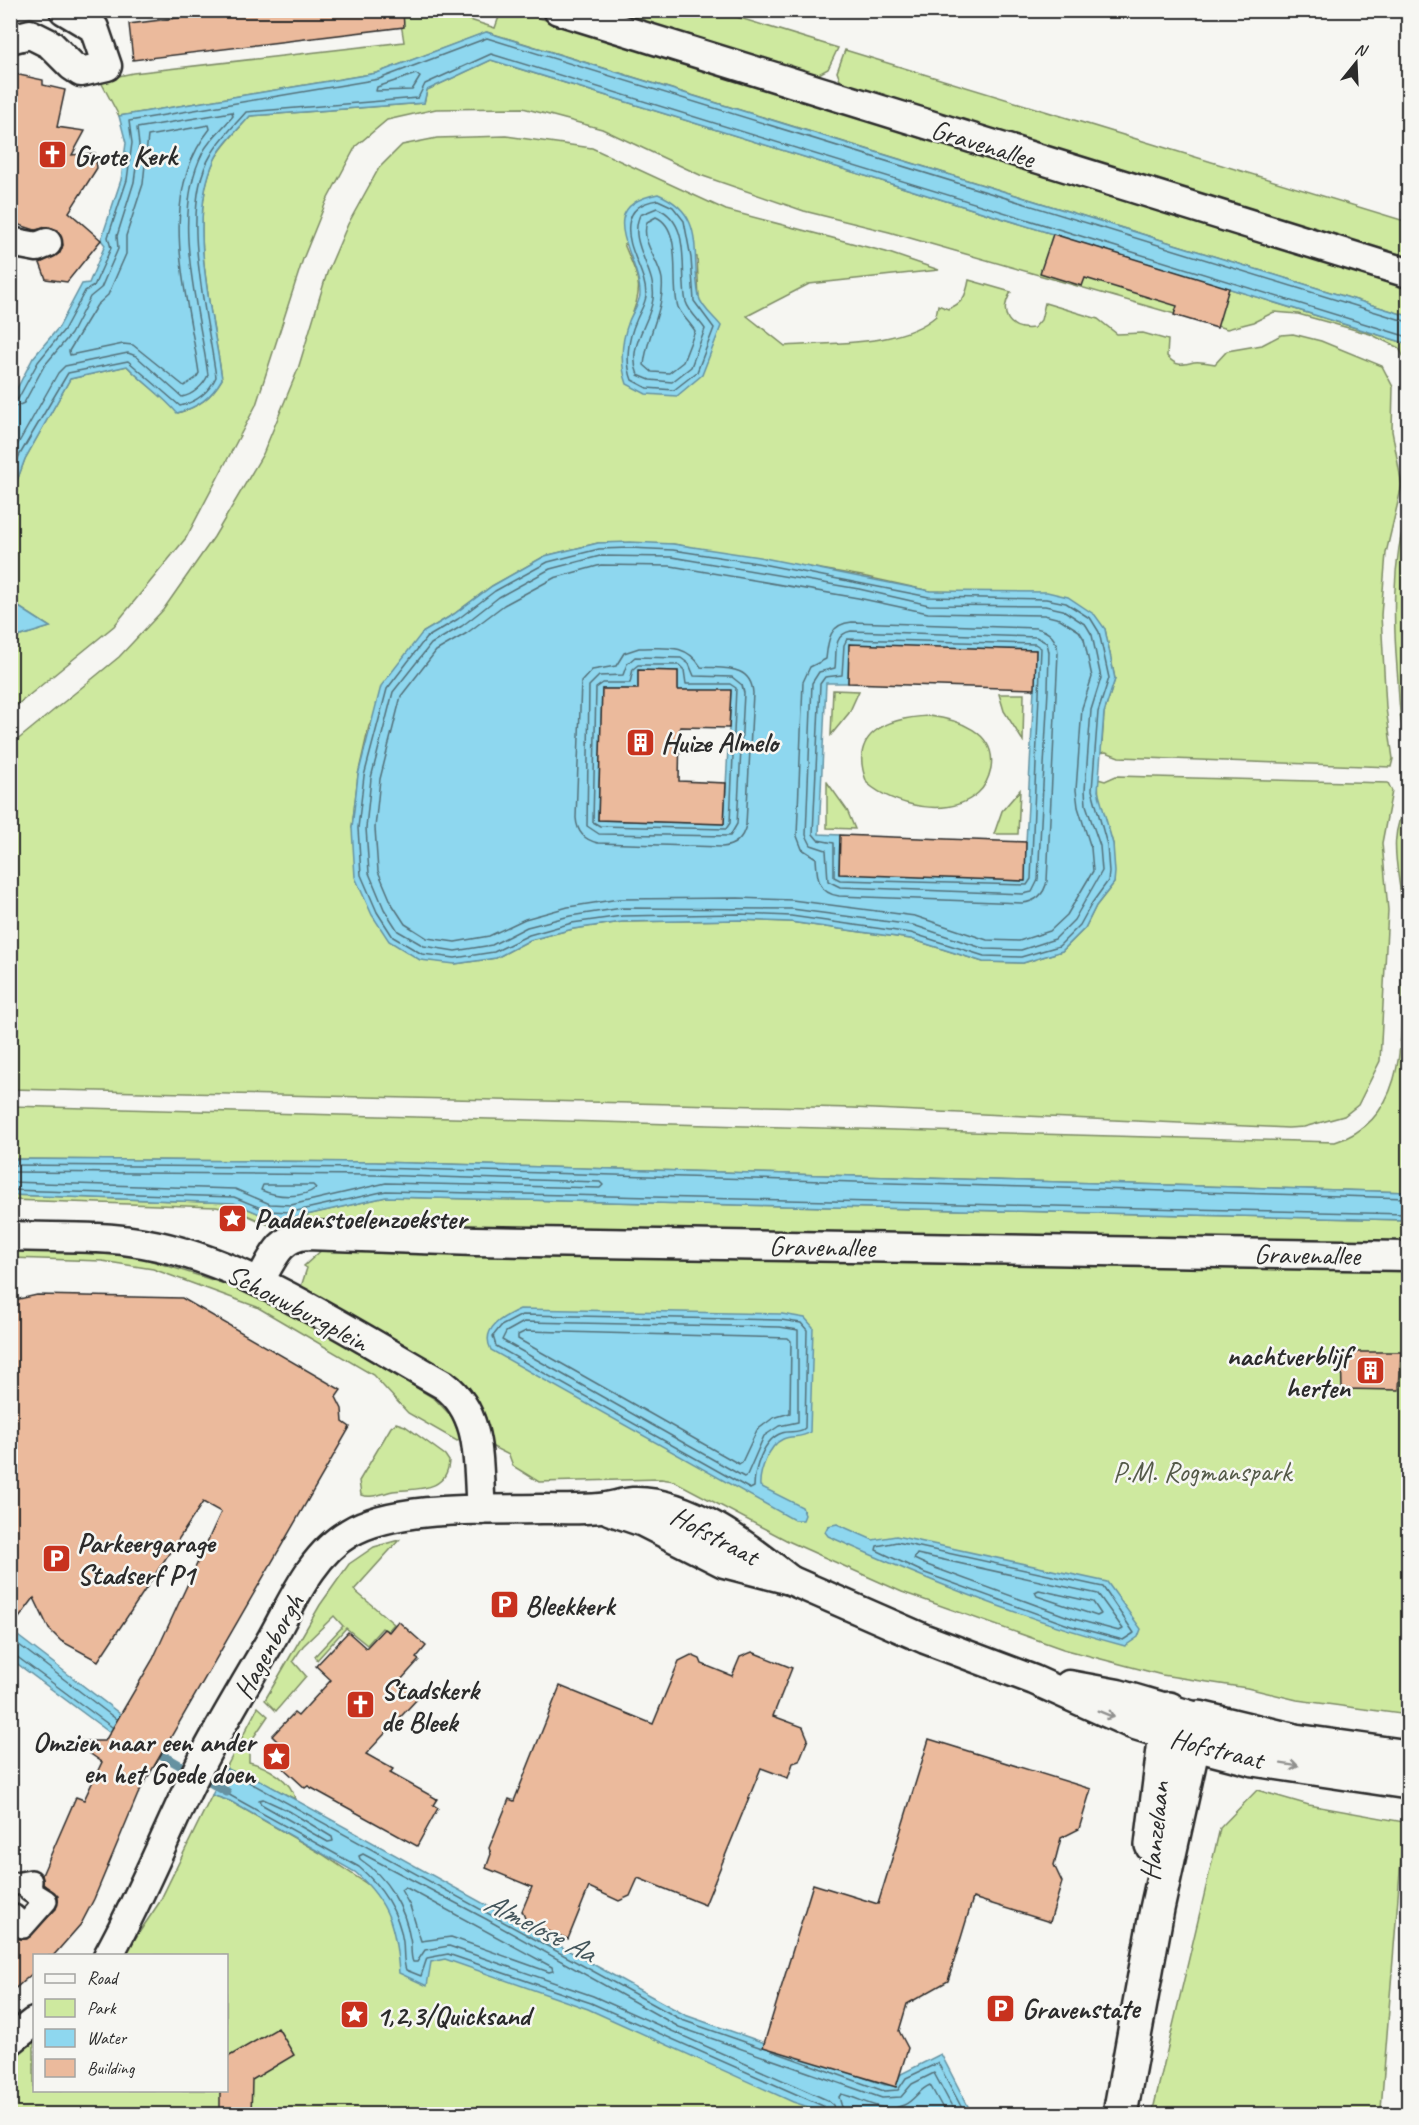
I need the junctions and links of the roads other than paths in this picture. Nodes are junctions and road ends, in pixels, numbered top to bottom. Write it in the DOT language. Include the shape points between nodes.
graph roads {
  1 [pos="64,10"];
  2 [pos="558,10"];
  3 [pos="10,39"];
  4 [pos="10,242"];
  5 [pos="47,243"];
  6 [pos="1408,273"];
  7 [pos="10,1236"];
  8 [pos="1408,1256"];
  9 [pos="259,1282"];
  10 [pos="481,1510"];
  11 [pos="1188,1731"];
  12 [pos="1408,1757"];
  13 [pos="1408,1782"];
  14 [pos="10,1885"];
  15 [pos="10,1919"];
  16 [pos="109,1954"];
  17 [pos="33,2023"];
  18 [pos="10,2041"];
  19 [pos="1120,2115"];
  1 -- 3 [label="street" via="94,28 106,66 81,72 50,44 30,34"];
  2 -- 6 [label="street, Gravenallee"];
  4 -- 5 [label="street" via="37,247"];
  7 -- 9 [label="street, Schouwburgplein" via="143,1243 193,1256"];
  8 -- 9 [label="street, Gravenallee" via="306,1235 292,1236 283,1242"];
  9 -- 10 [label="street, Schouwburgplein" via="455,1394 472,1419"];
  10 -- 11 [label="street, Hofstraat" via="600,1508 634,1502 680,1512 736,1540 790,1580 925,1639 1034,1680 1108,1692"];
  10 -- 16 [label="street, Hagenborgh" via="364,1525 335,1543 309,1573 188,1789"];
  11 -- 12 [label="street, Hofstraat"];
  11 -- 13 [label="street, Hofstraat, one-way" via="1254,1759"];
  11 -- 19 [label="street, Hanzelaan"];
  14 -- 15 [label="street" via="31,1881 30,1891 46,1900 23,1927 14,1916"];
  17 -- 18 [label="street"];
}
